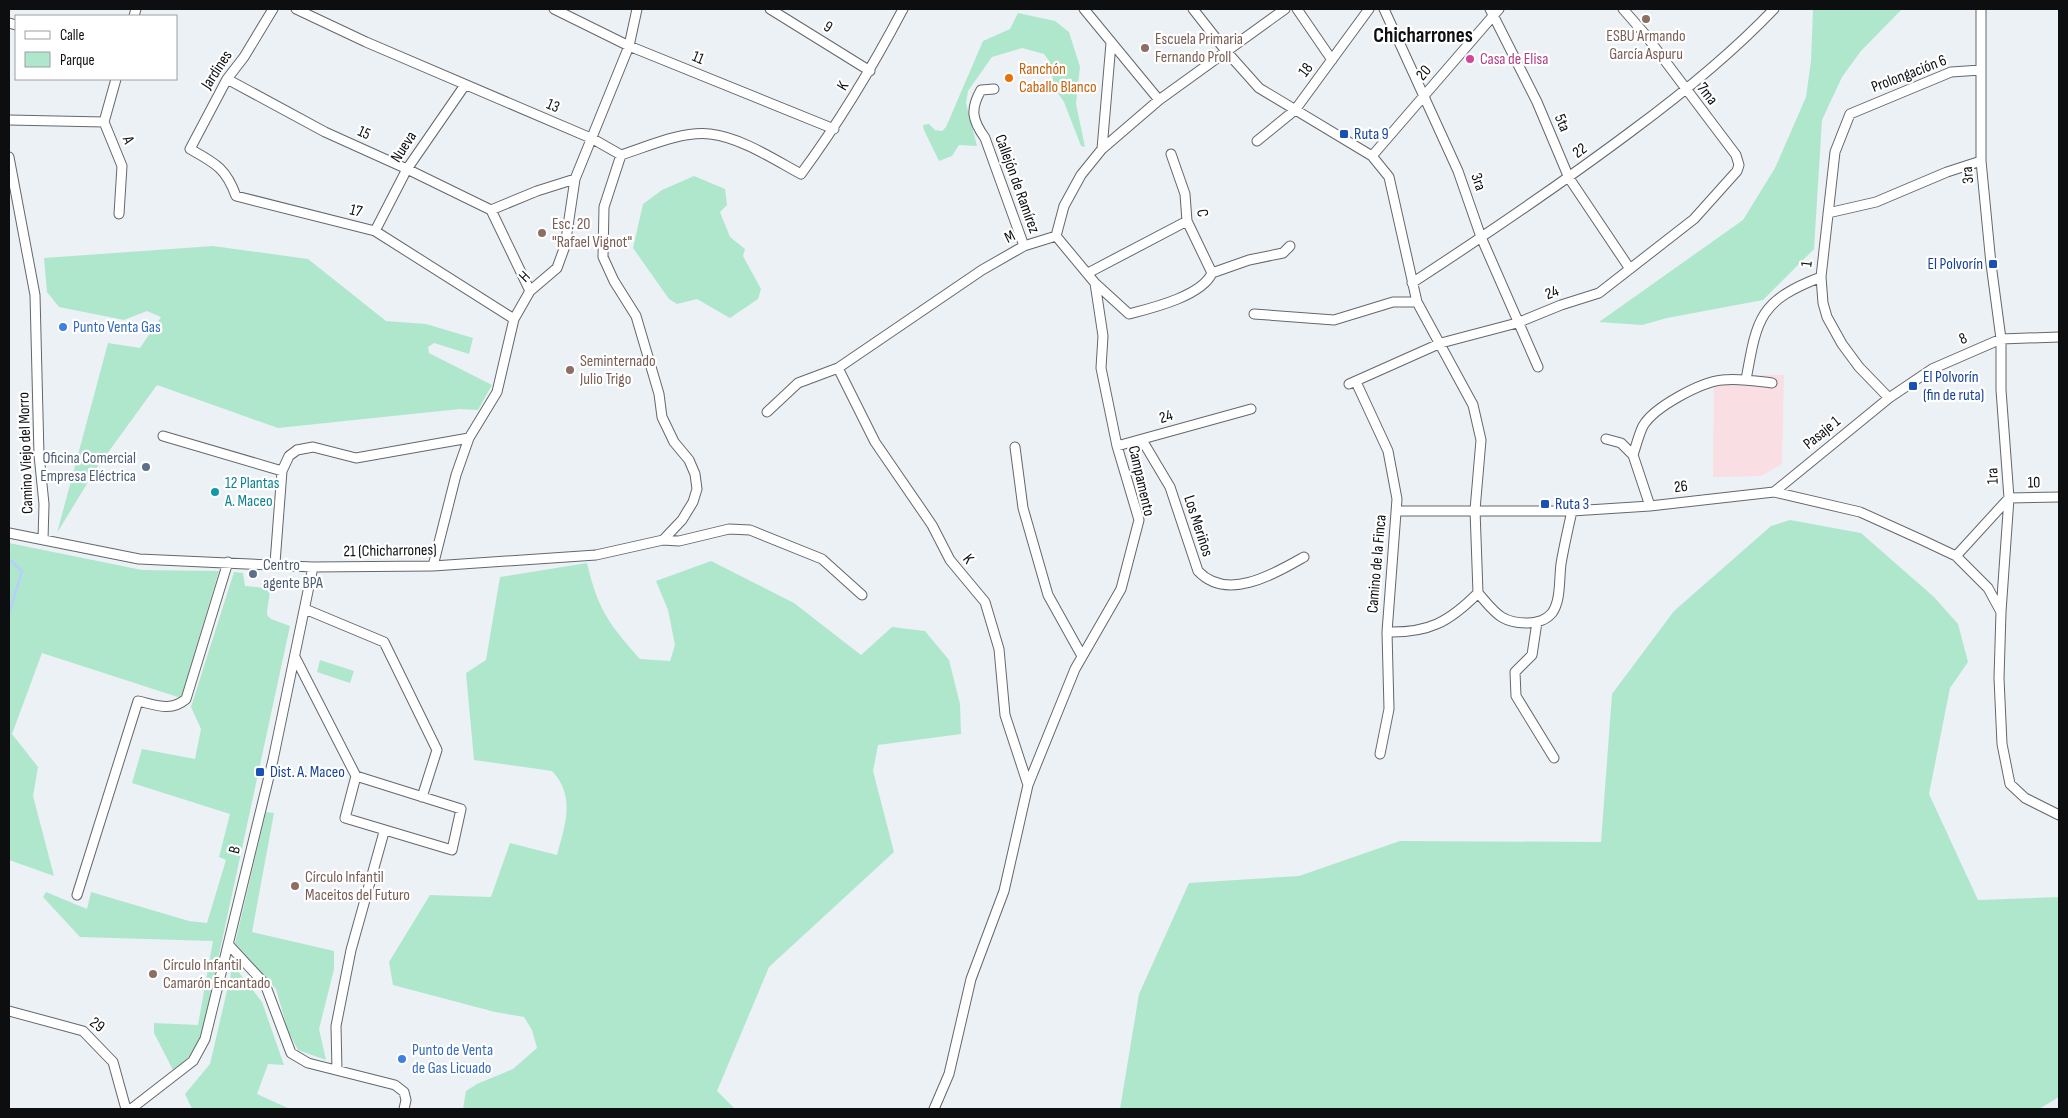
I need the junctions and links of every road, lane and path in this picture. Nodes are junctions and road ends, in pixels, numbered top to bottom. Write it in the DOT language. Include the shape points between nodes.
graph roads {
  1 [pos="273,9"];
  2 [pos="296,9"];
  3 [pos="554,9"];
  4 [pos="637,9"];
  5 [pos="770,9"];
  6 [pos="903,9"];
  7 [pos="1084,9"];
  8 [pos="1194,9"];
  9 [pos="1285,9"];
  10 [pos="1296,9"];
  11 [pos="1369,9"];
  12 [pos="1384,9"];
  13 [pos="1623,9"];
  14 [pos="1774,9"];
  15 [pos="1981,9"];
  16 [pos="1494,11"];
  17 [pos="1111,43"];
  18 [pos="629,46"];
  19 [pos="1226,52"];
  20 [pos="1332,60"];
  21 [pos="1981,70"];
  22 [pos="870,71"];
  23 [pos="227,79"];
  24 [pos="116,80"];
  25 [pos="465,85"];
  26 [pos="994,89"];
  27 [pos="1685,90"];
  28 [pos="1425,95"];
  29 [pos="1159,100"];
  30 [pos="1295,110"];
  31 [pos="1850,114"];
  32 [pos="9,120"];
  33 [pos="104,122"];
  34 [pos="834,129"];
  35 [pos="593,139"];
  36 [pos="1258,141"];
  37 [pos="1102,148"];
  38 [pos="190,149"];
  39 [pos="1171,154"];
  40 [pos="621,155"];
  41 [pos="1372,156"];
  42 [pos="9,157"];
  43 [pos="1981,161"];
  44 [pos="407,169"];
  45 [pos="1734,176"];
  46 [pos="1569,178"];
  47 [pos="575,179"];
  48 [pos="491,210"];
  49 [pos="1828,213"];
  50 [pos="119,214"];
  51 [pos="1187,221"];
  52 [pos="375,231"];
  53 [pos="1056,236"];
  54 [pos="1481,237"];
  55 [pos="1024,246"];
  56 [pos="1290,246"];
  57 [pos="1630,270"];
  58 [pos="1088,273"];
  59 [pos="1212,273"];
  60 [pos="1821,277"];
  61 [pos="1095,283"];
  62 [pos="1412,283"];
  63 [pos="530,291"];
  64 [pos="1417,302"];
  65 [pos="1254,314"];
  66 [pos="514,319"];
  67 [pos="1517,323"];
  68 [pos="2059,337"];
  69 [pos="2001,338"];
  70 [pos="1441,343"];
  71 [pos="1538,367"];
  72 [pos="838,368"];
  73 [pos="1746,380"];
  74 [pos="1353,383"];
  75 [pos="1772,383"];
  76 [pos="1889,398"];
  77 [pos="1251,409"];
  78 [pos="767,412"];
  79 [pos="163,436"];
  80 [pos="468,438"];
  81 [pos="1606,439"];
  82 [pos="1142,440"];
  83 [pos="1118,446"];
  84 [pos="1015,447"];
  85 [pos="1633,455"];
  86 [pos="282,471"];
  87 [pos="1774,492"];
  88 [pos="2059,497"];
  89 [pos="2009,498"];
  90 [pos="1650,506"];
  91 [pos="1475,510"];
  92 [pos="1397,511"];
  93 [pos="1572,511"];
  94 [pos="9,533"];
  95 [pos="43,540"];
  96 [pos="663,540"];
  97 [pos="1956,556"];
  98 [pos="1304,557"];
  99 [pos="228,562"];
  100 [pos="275,564"];
  101 [pos="433,566"];
  102 [pos="313,567"];
  103 [pos="1478,593"];
  104 [pos="862,595"];
  105 [pos="305,609"];
  106 [pos="2001,612"];
  107 [pos="1537,622"];
  108 [pos="1387,632"];
  109 [pos="1082,656"];
  110 [pos="294,657"];
  111 [pos="1380,754"];
  112 [pos="1554,758"];
  113 [pos="356,776"];
  114 [pos="1028,785"];
  115 [pos="422,797"];
  116 [pos="2059,814"];
  117 [pos="384,832"];
  118 [pos="77,895"];
  119 [pos="228,944"];
  120 [pos="9,1011"];
  121 [pos="337,1070"];
  122 [pos="126,1109"];
  123 [pos="131,1109"];
  124 [pos="404,1109"];
  125 [pos="934,1109"];
  1 -- 23 [label="street, Jardines"];
  2 -- 25 [label="street, 13"];
  3 -- 18 [label="street, 11"];
  4 -- 18 [label="street, H"];
  5 -- 22 [label="street, 9"];
  6 -- 22 [label="street, K"];
  7 -- 17 [label="street"];
  8 -- 19 [label="street"];
  9 -- 19 [label="street"];
  10 -- 20 [label="street"];
  11 -- 20 [label="street, 18"];
  12 -- 28 [label="street, 3ra"];
  13 -- 27 [label="street, 7ma"];
  14 -- 27 [label="street, 22"];
  15 -- 21 [label="street, 3ra"];
  16 -- 28 [label="street, 20"];
  16 -- 46 [label="street, 5ta"];
  17 -- 29 [label="street"];
  17 -- 37 [label="street"];
  18 -- 34 [label="street, 11"];
  18 -- 35 [label="street, H"];
  19 -- 29 [label="street"];
  19 -- 30 [label="street" via="1259,88"];
  20 -- 30 [label="street, 18"];
  21 -- 31 [label="street, Prolongación 6" via="1951,72"];
  21 -- 43 [label="street, 3ra"];
  22 -- 34 [label="street, K"];
  23 -- 38 [label="street, Jardines"];
  23 -- 44 [label="street, 15" via="325,132"];
  24 -- 33 [label="street, A"];
  25 -- 35 [label="street, 13"];
  25 -- 44 [label="street, Nueva"];
  26 -- 55 [label="street, Callejón de Ramírez" via="981,90 974,102 975,124 985,138"];
  27 -- 45 [label="street, 7ma" via="1736,155 1738,165"];
  27 -- 46 [label="street, 22"];
  28 -- 41 [label="street, 20"];
  28 -- 54 [label="street, 3ra" via="1458,171"];
  29 -- 37 [label="street"];
  30 -- 36 [label="street, 18"];
  30 -- 41 [label="street"];
  31 -- 49 [label="street, 1" via="1835,152"];
  32 -- 33 [label="street"];
  33 -- 50 [label="street, A" via="122,166"];
  34 -- 40 [label="street, K" via="802,174 749,146 711,134 685,135"];
  35 -- 40 [label="street, 13"];
  35 -- 47 [label="street, H"];
  37 -- 53 [label="street" via="1081,175 1064,206"];
  38 -- 52 [label="street, 17" via="216,164 230,178 236,196"];
  39 -- 51 [label="street, C" via="1185,194"];
  40 -- 96 [label="street" via="604,207 603,256 636,316 659,394 662,417 674,442 690,460 697,489 682,520"];
  41 -- 62 [label="street" via="1389,177"];
  42 -- 95 [label="street, Camino Viejo del Morro" via="35,295"];
  43 -- 49 [label="street" via="1876,202"];
  43 -- 69 [label="street, 3ra" via="1990,264"];
  44 -- 48 [label="street, 15"];
  44 -- 52 [label="street, Nueva"];
  45 -- 57 [label="street, 24" via="1694,219"];
  46 -- 54 [label="street, 22"];
  46 -- 57 [label="street, 5ta"];
  47 -- 48 [label="street"];
  47 -- 63 [label="street, H" via="566,246 557,268"];
  48 -- 63 [label="street"];
  49 -- 60 [label="street, 1"];
  51 -- 58 [label="street"];
  51 -- 59 [label="street, C"];
  52 -- 66 [label="street, 17"];
  53 -- 55 [label="street, M"];
  53 -- 58 [label="street, Campamento"];
  54 -- 62 [label="street, 22"];
  54 -- 67 [label="street, 3ra"];
  55 -- 72 [label="street, M" via="982,270"];
  56 -- 59 [label="street" via="1283,253"];
  57 -- 67 [label="street, 24" via="1599,293"];
  58 -- 61 [label="street, Campamento"];
  59 -- 61 [label="street" via="1205,284 1165,304 1129,314"];
  60 -- 73 [label="street" via="1789,291 1767,308 1759,321"];
  60 -- 76 [label="street, 1" via="1823,303 1833,330 1859,367"];
  61 -- 83 [label="street, Campamento" via="1103,336 1101,368"];
  62 -- 64 [label="street"];
  63 -- 66 [label="street, H"];
  64 -- 65 [label="street" via="1393,302 1334,320"];
  64 -- 70 [label="street"];
  66 -- 80 [label="street, H" via="497,392"];
  67 -- 70 [label="street, 24"];
  67 -- 71 [label="street, 3ra"];
  68 -- 69 [label="street, 8"];
  69 -- 76 [label="street, 8" via="1932,369"];
  69 -- 89 [label="street, 1ra" via="2001,390"];
  70 -- 74 [label="street, 24"];
  70 -- 91 [label="street" via="1472,405 1481,440"];
  72 -- 78 [label="street, M" via="798,383"];
  72 -- 114 [label="street, K" via="875,442 932,525 950,560 984,602 999,649 1005,715"];
  73 -- 75 [label="street"];
  73 -- 85 [label="street" via="1720,380 1662,407 1643,426"];
  74 -- 92 [label="street, Camino de la Finca" via="1388,451"];
  76 -- 87 [label="street, Pasaje 1"];
  77 -- 82 [label="street, 24"];
  79 -- 86 [label="street"];
  80 -- 86 [label="street" via="356,458 313,447 304,448 289,456"];
  80 -- 101 [label="street, H"];
  81 -- 85 [label="street" via="1621,443"];
  82 -- 83 [label="street, 24"];
  82 -- 98 [label="street, Los Meriños" via="1170,487 1198,571 1209,581 1225,587 1237,585 1283,569"];
  83 -- 109 [label="street, Campamento" via="1139,520 1121,589"];
  84 -- 109 [label="street" via="1023,508 1048,595"];
  85 -- 90 [label="street"];
  86 -- 100 [label="street"];
  87 -- 90 [label="street, 26"];
  87 -- 97 [label="street, 26" via="1860,512"];
  88 -- 89 [label="street, 10"];
  89 -- 97 [label="street"];
  89 -- 106 [label="street, 1ra"];
  90 -- 93 [label="street, 26"];
  91 -- 92 [label="street, 26"];
  91 -- 93 [label="street, 26"];
  91 -- 103 [label="street"];
  92 -- 108 [label="street, Camino de la Finca"];
  93 -- 107 [label="street" via="1556,604 1547,618"];
  94 -- 95 [label="street, 21 (Chicharrones)"];
  95 -- 99 [label="street, 21 (Chicharrones)" via="139,559"];
  96 -- 101 [label="street, 21 (Chicharrones)" via="596,555"];
  96 -- 104 [label="street, 21 (Chicharrones)" via="679,541 729,529 750,530 822,559"];
  97 -- 106 [label="street" via="1988,588"];
  99 -- 100 [label="street, 21 (Chicharrones)"];
  99 -- 118 [label="street" via="186,699 169,708 138,701"];
  100 -- 102 [label="street, 21 (Chicharrones)"];
  101 -- 102 [label="street, 21 (Chicharrones)"];
  102 -- 105 [label="street, B"];
  103 -- 107 [label="street" via="1502,620"];
  103 -- 108 [label="street" via="1437,626 1411,632"];
  105 -- 110 [label="street, B"];
  105 -- 115 [label="street" via="384,642 437,750"];
  106 -- 116 [label="street, 1ra" via="1998,678 2002,744 2010,784 2024,798"];
  107 -- 112 [label="street" via="1532,655 1515,672 1516,696"];
  108 -- 111 [label="street, Camino de la Finca" via="1389,709"];
  109 -- 114 [label="street, Campamento" via="1047,732"];
  110 -- 113 [label="street"];
  110 -- 119 [label="street, B" via="273,760"];
  113 -- 115 [label="street"];
  113 -- 117 [label="street" via="345,818"];
  114 -- 125 [label="street, Campamento" via="1004,891 971,979 949,1074"];
  115 -- 117 [label="street" via="462,809 452,850"];
  117 -- 121 [label="street" via="341,998 336,1026"];
  119 -- 121 [label="street" via="265,984 291,1053 308,1063"];
  119 -- 123 [label="street, B" via="202,1048 188,1066"];
  120 -- 122 [label="street, 29" via="83,1031 113,1062"];
  121 -- 124 [label="street" via="400,1088 406,1096"];
}
